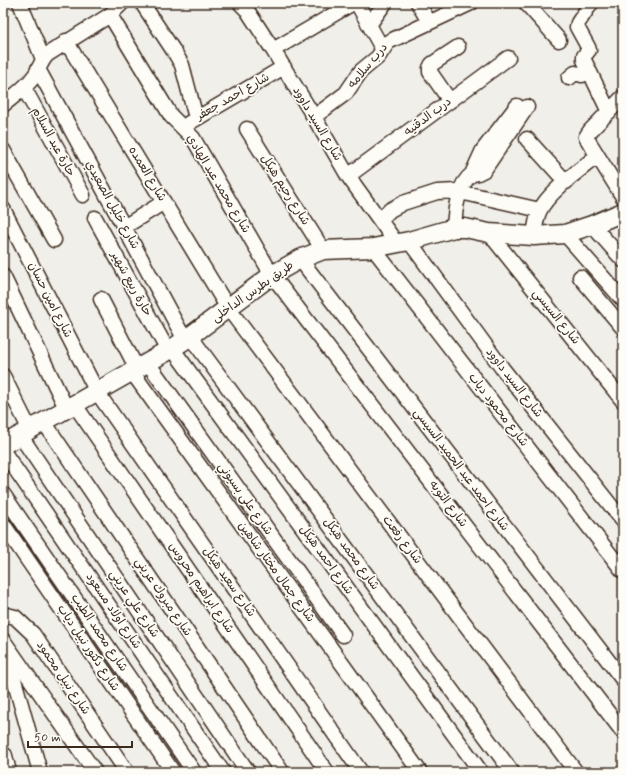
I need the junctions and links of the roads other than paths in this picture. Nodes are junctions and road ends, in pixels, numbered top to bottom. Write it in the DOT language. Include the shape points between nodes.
graph roads {
  1 [pos="20,3"];
  2 [pos="122,3"];
  3 [pos="142,3"];
  4 [pos="240,3"];
  5 [pos="353,3"];
  6 [pos="357,3"];
  7 [pos="385,3"];
  8 [pos="418,3"];
  9 [pos="472,3"];
  10 [pos="526,3"];
  11 [pos="591,3"];
  12 [pos="110,15"];
  13 [pos="428,22"];
  14 [pos="369,25"];
  15 [pos="558,40"];
  16 [pos="66,41"];
  17 [pos="458,47"];
  18 [pos="273,50"];
  19 [pos="383,50"];
  20 [pos="508,58"];
  21 [pos="40,64"];
  22 [pos="587,65"];
  23 [pos="284,68"];
  24 [pos="569,78"];
  25 [pos="24,88"];
  26 [pos="623,97"];
  27 [pos="450,101"];
  28 [pos="3,105"];
  29 [pos="522,106"];
  30 [pos="609,112"];
  31 [pos="314,117"];
  32 [pos="196,118"];
  33 [pos="182,127"];
  34 [pos="247,129"];
  35 [pos="527,139"];
  36 [pos="3,150"];
  37 [pos="597,156"];
  38 [pos="348,176"];
  39 [pos="566,182"];
  40 [pos="460,192"];
  41 [pos="83,196"];
  42 [pos="623,197"];
  43 [pos="164,202"];
  44 [pos="3,209"];
  45 [pos="540,210"];
  46 [pos="620,217"];
  47 [pos="95,218"];
  48 [pos="380,220"];
  49 [pos="592,225"];
  50 [pos="124,227"];
  51 [pos="454,228"];
  52 [pos="489,233"];
  53 [pos="565,234"];
  54 [pos="534,236"];
  55 [pos="54,240"];
  56 [pos="403,242"];
  57 [pos="372,248"];
  58 [pos="322,250"];
  59 [pos="300,259"];
  60 [pos="623,260"];
  61 [pos="272,275"];
  62 [pos="3,276"];
  63 [pos="580,277"];
  64 [pos="101,299"];
  65 [pos="623,300"];
  66 [pos="228,308"];
  67 [pos="623,328"];
  68 [pos="179,344"];
  69 [pos="139,368"];
  70 [pos="3,376"];
  71 [pos="97,392"];
  72 [pos="623,401"];
  73 [pos="71,407"];
  74 [pos="31,429"];
  75 [pos="3,445"];
  76 [pos="3,451"];
  77 [pos="3,494"];
  78 [pos="623,521"];
  79 [pos="3,524"];
  80 [pos="623,571"];
  81 [pos="309,589"];
  82 [pos="295,598"];
  83 [pos="3,614"];
  84 [pos="343,635"];
  85 [pos="3,640"];
  86 [pos="623,680"];
  87 [pos="623,732"];
  88 [pos="3,757"];
  89 [pos="7,772"];
  90 [pos="40,772"];
  91 [pos="95,772"];
  92 [pos="127,772"];
  93 [pos="173,772"];
  94 [pos="194,772"];
  95 [pos="223,772"];
  96 [pos="248,772"];
  97 [pos="282,772"];
  98 [pos="327,772"];
  99 [pos="361,772"];
  100 [pos="420,772"];
  101 [pos="481,772"];
  102 [pos="512,772"];
  103 [pos="576,772"];
  1 -- 21 [label="street, شارع خليل الصعيدي"];
  2 -- 12 [label="street"];
  3 -- 32 [label="street" via="182,65"];
  4 -- 18 [label="street, شارع السيد داوود"];
  5 -- 18 [label="street"];
  6 -- 14 [label="street"];
  7 -- 14 [label="street"];
  8 -- 13 [label="street"];
  9 -- 13 [label="street, درب سلامه"];
  10 -- 15 [label="street"];
  11 -- 22 [label="street" via="577,27 589,50 584,56"];
  12 -- 16 [label="street"];
  12 -- 33 [label="street, شارع محمد عبد الهادي" via="171,116"];
  13 -- 19 [label="street, درب سلامه" via="392,39"];
  14 -- 19 [label="street"];
  16 -- 21 [label="street"];
  16 -- 43 [label="street, شارع العمده"];
  17 -- 27 [label="street" via="430,68 430,72"];
  18 -- 23 [label="street, شارع السيد داوود"];
  19 -- 31 [label="street, درب سلامه" via="361,71 346,93"];
  20 -- 27 [label="street, درب الدقنيه"];
  21 -- 25 [label="street"];
  21 -- 50 [label="street, شارع خليل الصعيدي"];
  22 -- 24 [label="street" via="582,75 576,73"];
  22 -- 30 [label="street"];
  23 -- 31 [label="street, شارع السيد داوود"];
  23 -- 32 [label="street, شارع احمد جعفر"];
  25 -- 28 [label="street"];
  25 -- 41 [label="street, حارة عبد السلام"];
  26 -- 30 [label="street"];
  27 -- 38 [label="street, درب الدقنيه"];
  29 -- 40 [label="street" via="484,170 472,174"];
  30 -- 37 [label="street" via="586,137"];
  31 -- 38 [label="street, شارع السيد داوود"];
  32 -- 33 [label="street, شارع احمد جعفر"];
  33 -- 61 [label="street, شارع محمد عبد الهادي" via="193,138"];
  34 -- 58 [label="street, شارع رحيم هيكل"];
  35 -- 39 [label="street"];
  36 -- 55 [label="street"];
  37 -- 39 [label="street"];
  37 -- 42 [label="street"];
  38 -- 48 [label="street, شارع السيد داوود"];
  39 -- 45 [label="street"];
  40 -- 45 [label="street"];
  40 -- 48 [label="street" via="437,192 419,197 390,210"];
  40 -- 51 [label="street" via="456,203"];
  43 -- 50 [label="street"];
  43 -- 66 [label="street, شارع العمده"];
  44 -- 71 [label="street, شارع امين حسان"];
  45 -- 54 [label="street"];
  46 -- 49 [label="street, طريق بطرس الداخلى"];
  47 -- 68 [label="street, حارة ربيع شهير"];
  48 -- 56 [label="street, شارع السيد داوود"];
  49 -- 53 [label="street, طريق بطرس الداخلى"];
  49 -- 60 [label="street"];
  50 -- 68 [label="street, شارع خليل الصعيدي"];
  51 -- 52 [label="street, طريق بطرس الداخلى"];
  51 -- 56 [label="street, طريق بطرس الداخلى"];
  52 -- 54 [label="street, طريق بطرس الداخلى"];
  52 -- 72 [label="street, شارع السيسي"];
  53 -- 54 [label="street, طريق بطرس الداخلى"];
  53 -- 65 [label="street"];
  56 -- 57 [label="street, طريق بطرس الداخلى"];
  56 -- 78 [label="street, شارع السيد داوود"];
  57 -- 58 [label="street, طريق بطرس الداخلى"];
  57 -- 80 [label="street, شارع محمود دياب"];
  58 -- 59 [label="street, طريق بطرس الداخلى"];
  59 -- 61 [label="street, طريق بطرس الداخلى"];
  59 -- 86 [label="street, شارع احمد عبد الحميد السيسي"];
  61 -- 66 [label="street, طريق بطرس الداخلى"];
  61 -- 87 [label="street, شارع التوبه"];
  62 -- 73 [label="street, شارع ابراهيم محروس"];
  63 -- 67 [label="street"];
  64 -- 69 [label="street"];
  66 -- 68 [label="street, طريق بطرس الداخلى"];
  66 -- 103 [label="street, شارع رفعت"];
  68 -- 69 [label="street, طريق بطرس الداخلى"];
  68 -- 101 [label="street, شارع احمد هيكل"];
  68 -- 102 [label="street, شارع محمد هيكل"];
  69 -- 71 [label="street, طريق بطرس الداخلى"];
  69 -- 81 [label="street, شارع على بسيوني"];
  69 -- 82 [label="street, شارع جمال مختار شاهين"];
  70 -- 74 [label="street"];
  71 -- 73 [label="street, طريق بطرس الداخلى"];
  71 -- 99 [label="street, شارع سعيد هيكل"];
  73 -- 74 [label="street, طريق بطرس الداخلى"];
  73 -- 98 [label="street, شارع ابراهيم محروس"];
  74 -- 75 [label="street, طريق بطرس الداخلى"];
  74 -- 96 [label="street, شارع علي عريني"];
  74 -- 97 [label="street, شارع مبروك عريني"];
  76 -- 95 [label="street, شارع اولاد مسعود"];
  77 -- 94 [label="street, شارع محمد الطيب"];
  79 -- 93 [label="street, شارع دكتور نبيل دياب"];
  81 -- 82 [label="street"];
  81 -- 84 [label="street, شارع على بسيوني"];
  82 -- 100 [label="street, شارع جمال مختار شاهين"];
  83 -- 92 [label="street, شارع نبيل محمود" via="15,617 33,634"];
  85 -- 90 [label="street"];
  85 -- 91 [label="street"];
  88 -- 89 [label="street"];
}
